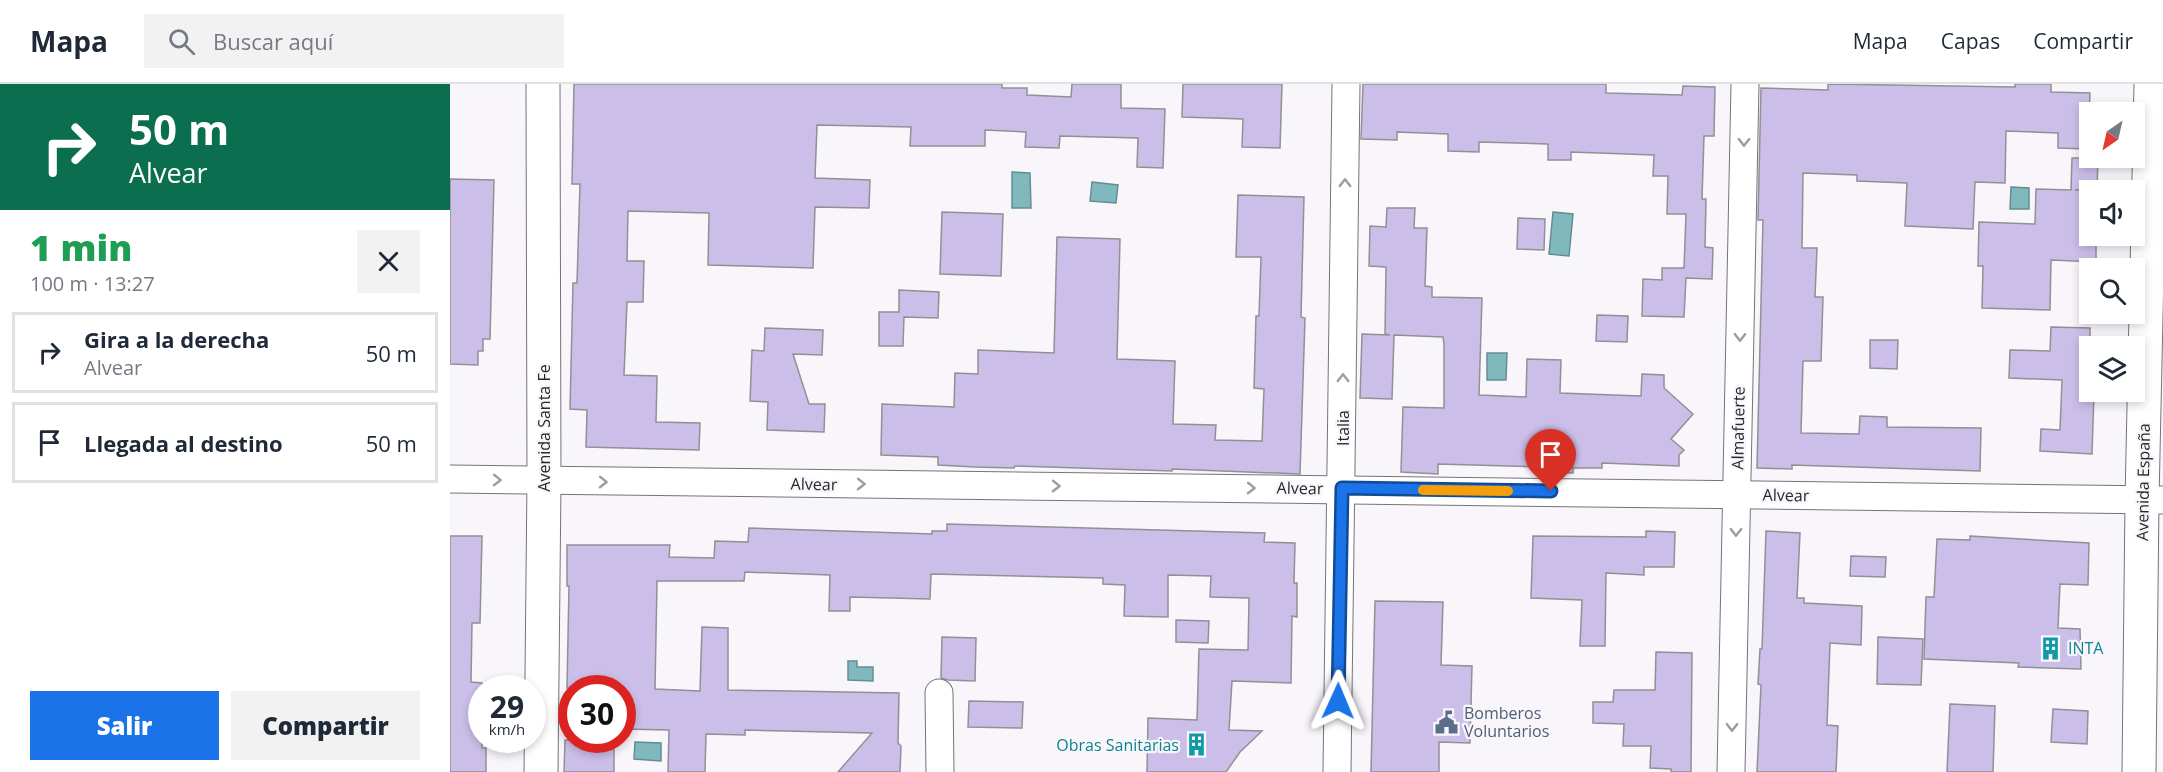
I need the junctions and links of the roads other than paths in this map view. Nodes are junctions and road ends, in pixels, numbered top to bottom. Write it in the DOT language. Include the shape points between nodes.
graph roads {
  1 [pos="543,84"];
  2 [pos="1346,84"];
  3 [pos="1745,84"];
  4 [pos="2151,84"];
  5 [pos="450,479"];
  6 [pos="544,481"];
  7 [pos="1342,488"];
  8 [pos="1737,494"];
  9 [pos="2152,500"];
  10 [pos="939,693"];
  11 [pos="541,772"];
  12 [pos="940,772"];
  13 [pos="1337,772"];
  14 [pos="1731,772"];
  15 [pos="2139,772"];
  1 -- 6 [label="main road, Avenida Santa Fe"];
  7 -- 2 [label="street, Italia, one-way"];
  3 -- 8 [label="street, Almafuerte, one-way"];
  4 -- 9 [label="main road, Avenida España"];
  5 -- 6 [label="street, Alvear, one-way"];
  6 -- 7 [label="street, Alvear, one-way"];
  6 -- 11 [label="main road, Avenida Santa Fe"];
  7 -- 8 [label="street, Alvear"];
  7 -- 13 [label="street, Italia"];
  8 -- 9 [label="street, Alvear"];
  8 -- 14 [label="street, Almafuerte, one-way"];
  9 -- 15 [label="main road, Avenida España"];
  10 -- 12 [label="street"];
}
